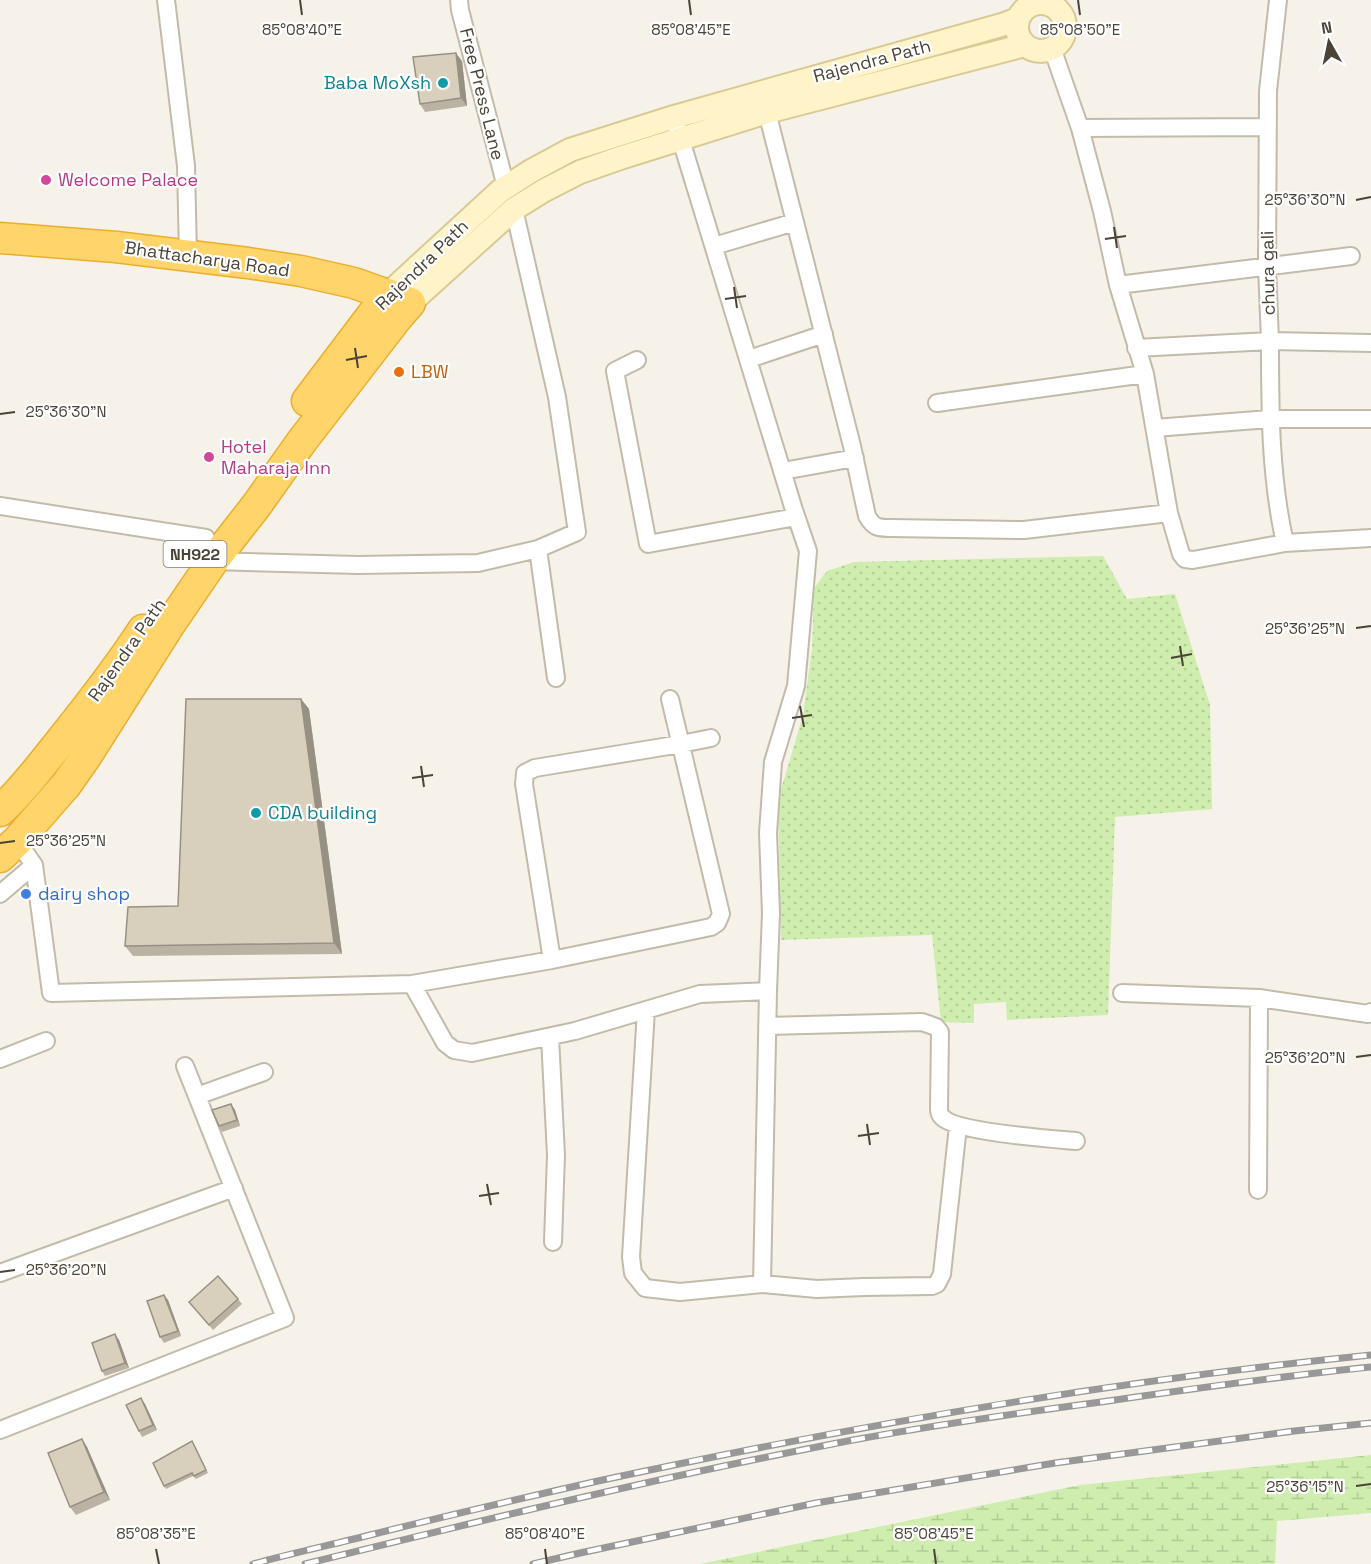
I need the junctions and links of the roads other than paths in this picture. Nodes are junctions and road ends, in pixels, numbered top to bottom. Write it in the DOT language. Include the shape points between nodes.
graph roads {
  1 [pos="166,0"];
  2 [pos="459,0"];
  3 [pos="1278,0"];
  4 [pos="1046,6"];
  5 [pos="1025,45"];
  6 [pos="1052,48"];
  7 [pos="767,112"];
  8 [pos="674,117"];
  9 [pos="1268,127"];
  10 [pos="1080,128"];
  11 [pos="681,139"];
  12 [pos="506,187"];
  13 [pos="514,209"];
  14 [pos="795,222"];
  15 [pos="0,238"];
  16 [pos="714,246"];
  17 [pos="0,254"];
  18 [pos="188,256"];
  19 [pos="1351,256"];
  20 [pos="1267,266"];
  21 [pos="1118,285"];
  22 [pos="393,305"];
  23 [pos="824,334"];
  24 [pos="1270,341"];
  25 [pos="1371,343"];
  26 [pos="1136,348"];
  27 [pos="749,359"];
  28 [pos="637,360"];
  29 [pos="1145,374"];
  30 [pos="937,403"];
  31 [pos="1269,419"];
  32 [pos="1371,419"];
  33 [pos="1155,428"];
  34 [pos="855,458"];
  35 [pos="783,471"];
  36 [pos="0,506"];
  37 [pos="1168,513"];
  38 [pos="796,517"];
  39 [pos="1371,538"];
  40 [pos="1285,543"];
  41 [pos="538,549"];
  42 [pos="204,552"];
  43 [pos="556,678"];
  44 [pos="670,699"];
  45 [pos="711,738"];
  46 [pos="681,744"];
  47 [pos="40,767"];
  48 [pos="66,785"];
  49 [pos="0,811"];
  50 [pos="11,848"];
  51 [pos="0,894"];
  52 [pos="552,960"];
  53 [pos="412,984"];
  54 [pos="768,991"];
  55 [pos="1122,993"];
  56 [pos="1259,998"];
  57 [pos="646,1010"];
  58 [pos="1371,1012"];
  59 [pos="767,1026"];
  60 [pos="550,1037"];
  61 [pos="46,1041"];
  62 [pos="0,1059"];
  63 [pos="185,1066"];
  64 [pos="264,1072"];
  65 [pos="197,1096"];
  66 [pos="958,1126"];
  67 [pos="1076,1141"];
  68 [pos="234,1188"];
  69 [pos="1258,1190"];
  70 [pos="554,1242"];
  71 [pos="0,1273"];
  72 [pos="762,1284"];
  73 [pos="0,1430"];
  1 -- 18 [label="street" via="186,166"];
  2 -- 12 [label="street, Free Press Lane"];
  3 -- 9 [label="street, chura gali"];
  4 -- 5 [label="main road" via="1017,28"];
  4 -- 6 [label="main road" via="1065,25 1060,42"];
  4 -- 8 [label="main road, Rajendra Path" via="1005,24"];
  5 -- 6 [label="main road, Rajendra Path" via="1043,51"];
  5 -- 7 [label="main road, Rajendra Path"];
  6 -- 10 [label="street"];
  7 -- 11 [label="main road, Rajendra Path"];
  7 -- 14 [label="street"];
  8 -- 11 [label="street"];
  8 -- 12 [label="main road, Rajendra Path" via="570,150"];
  9 -- 10 [label="street"];
  9 -- 20 [label="street, chura gali"];
  10 -- 21 [label="street"];
  11 -- 13 [label="main road, Rajendra Path" via="580,172"];
  11 -- 16 [label="street"];
  12 -- 22 [label="main road, Rajendra Path"];
  13 -- 22 [label="main road, Rajendra Path"];
  13 -- 41 [label="street" via="557,398 577,532"];
  14 -- 16 [label="street"];
  14 -- 23 [label="street"];
  15 -- 18 [label="highway, Bhattacharya Road"];
  16 -- 27 [label="street"];
  17 -- 22 [label="highway, Bhattacharya Road" via="114,263 245,280"];
  18 -- 22 [label="highway, Bhattacharya Road" via="301,271 354,283"];
  19 -- 20 [label="street"];
  20 -- 21 [label="street"];
  20 -- 24 [label="street, chura gali"];
  21 -- 26 [label="street"];
  22 -- 42 [label="highway, Rajendra Path / NH922" via="256,506"];
  23 -- 27 [label="street"];
  23 -- 34 [label="street"];
  24 -- 25 [label="street"];
  24 -- 26 [label="street, chura gali"];
  24 -- 31 [label="street"];
  26 -- 29 [label="street"];
  27 -- 35 [label="street"];
  28 -- 38 [label="street" via="615,371 648,544"];
  29 -- 30 [label="street"];
  29 -- 33 [label="street"];
  31 -- 32 [label="street"];
  31 -- 33 [label="street"];
  31 -- 40 [label="street" via="1278,514"];
  33 -- 37 [label="street"];
  34 -- 35 [label="street"];
  34 -- 37 [label="street" via="867,516 879,528 1024,530"];
  35 -- 38 [label="street"];
  36 -- 42 [label="street"];
  37 -- 40 [label="street" via="1178,549 1185,559"];
  38 -- 54 [label="street" via="808,551 796,686 773,762 768,833"];
  39 -- 40 [label="street"];
  41 -- 42 [label="street" via="478,563 358,565"];
  41 -- 43 [label="street"];
  42 -- 47 [label="highway, Rajendra Path / NH922"];
  42 -- 48 [label="highway, Rajendra Path / NH922" via="170,624"];
  44 -- 46 [label="street"];
  45 -- 46 [label="street"];
  46 -- 52 [label="street" via="535,768 525,773"];
  46 -- 52 [label="street" via="721,914 717,923"];
  47 -- 48 [label="highway"];
  47 -- 49 [label="highway, Rajendra Path / NH922"];
  48 -- 50 [label="highway, NH922"];
  50 -- 51 [label="street"];
  50 -- 53 [label="street" via="51,993"];
  52 -- 53 [label="street"];
  53 -- 60 [label="street" via="445,1043 454,1050 472,1053"];
  54 -- 57 [label="street" via="700,994"];
  54 -- 59 [label="street"];
  55 -- 56 [label="street"];
  56 -- 58 [label="street"];
  56 -- 69 [label="street"];
  57 -- 60 [label="street"];
  57 -- 72 [label="street" via="630,1257 633,1273 645,1288 680,1292"];
  59 -- 66 [label="street" via="922,1022 936,1027 940,1032 939,1114"];
  59 -- 72 [label="street"];
  60 -- 70 [label="street" via="556,1155"];
  61 -- 62 [label="street"];
  63 -- 65 [label="street"];
  64 -- 65 [label="street"];
  65 -- 68 [label="street"];
  66 -- 67 [label="street"];
  66 -- 72 [label="street" via="942,1274 937,1284 816,1289"];
  68 -- 71 [label="street"];
  68 -- 73 [label="street" via="285,1318"];
}
